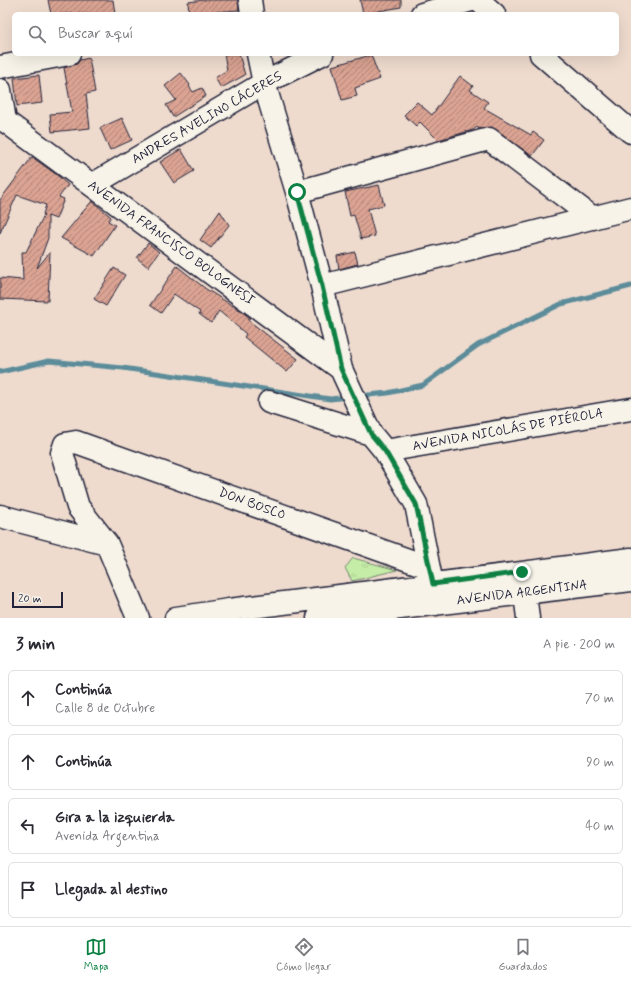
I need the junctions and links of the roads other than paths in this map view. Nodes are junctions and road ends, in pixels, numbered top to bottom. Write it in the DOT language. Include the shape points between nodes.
graph roads {
  1 [pos="250,0"];
  2 [pos="472,0"];
  3 [pos="478,0"];
  4 [pos="252,12"];
  5 [pos="429,12"];
  6 [pos="492,12"];
  7 [pos="58,56"];
  8 [pos="258,56"];
  9 [pos="318,56"];
  10 [pos="543,56"];
  11 [pos="0,67"];
  12 [pos="264,84"];
  13 [pos="0,90"];
  14 [pos="2,121"];
  15 [pos="631,132"];
  16 [pos="92,185"];
  17 [pos="297,192"];
  18 [pos="631,208"];
  19 [pos="593,218"];
  20 [pos="322,286"];
  21 [pos="341,370"];
  22 [pos="269,402"];
  23 [pos="631,408"];
  24 [pos="371,434"];
  25 [pos="385,451"];
  26 [pos="0,516"];
  27 [pos="107,544"];
  28 [pos="631,558"];
  29 [pos="631,580"];
  30 [pos="523,582"];
  31 [pos="432,585"];
  32 [pos="229,614"];
  33 [pos="187,617"];
  34 [pos="138,618"];
  35 [pos="318,618"];
  36 [pos="528,618"];
  1 -- 4 [label="street"];
  2 -- 5 [label="street"];
  3 -- 6 [label="street"];
  7 -- 11 [label="street"];
  8 -- 12 [label="street"];
  9 -- 12 [label="street, ANDRES AVELINO CÁCERES"];
  10 -- 15 [label="street"];
  12 -- 16 [label="street, ANDRES AVELINO CÁCERES"];
  12 -- 17 [label="street"];
  13 -- 14 [label="street"];
  14 -- 16 [label="street, AVENIDA FRANCISCO BOLOGNESI"];
  16 -- 21 [label="street, AVENIDA FRANCISCO BOLOGNESI"];
  17 -- 19 [label="street" via="489,139"];
  17 -- 20 [label="street"];
  18 -- 19 [label="street"];
  19 -- 20 [label="street"];
  20 -- 21 [label="street"];
  21 -- 24 [label="street"];
  22 -- 24 [label="street"];
  23 -- 25 [label="street, AVENIDA NICOLÁS DE PIÉROLA"];
  24 -- 25 [label="street"];
  25 -- 31 [label="street" via="416,504"];
  26 -- 27 [label="street"];
  27 -- 31 [label="street, DON BOSCO" via="78,507 62,453 65,444 76,442"];
  27 -- 34 [label="street"];
  28 -- 30 [label="street, AVENIDA ARGENTINA"];
  29 -- 30 [label="street, AVENIDA ARGENTINA"];
  30 -- 31 [label="street, AVENIDA ARGENTINA"];
  30 -- 36 [label="street"];
  31 -- 32 [label="street, AVENIDA ARGENTINA"];
  31 -- 35 [label="street, AVENIDA ARGENTINA"];
  32 -- 33 [label="street, AVENIDA ARGENTINA"];
}
